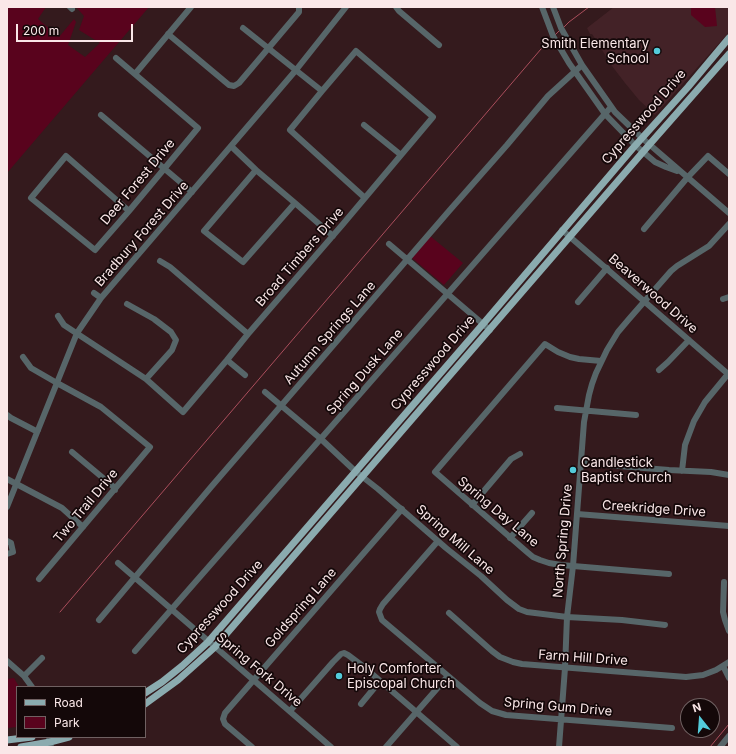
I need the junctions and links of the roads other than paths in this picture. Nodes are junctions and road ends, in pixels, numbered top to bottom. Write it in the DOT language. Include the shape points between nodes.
graph roads {
  1 [pos="191,7"];
  2 [pos="299,7"];
  3 [pos="346,7"];
  4 [pos="396,7"];
  5 [pos="553,8"];
  6 [pos="543,9"];
  7 [pos="243,28"];
  8 [pos="168,34"];
  9 [pos="729,39"];
  10 [pos="438,45"];
  11 [pos="268,48"];
  12 [pos="729,54"];
  13 [pos="116,58"];
  14 [pos="582,65"];
  15 [pos="296,70"];
  16 [pos="575,71"];
  17 [pos="135,74"];
  18 [pos="688,87"];
  19 [pos="322,90"];
  20 [pos="695,93"];
  21 [pos="611,107"];
  22 [pos="605,114"];
  23 [pos="101,115"];
  24 [pos="364,125"];
  25 [pos="642,138"];
  26 [pos="635,145"];
  27 [pos="649,145"];
  28 [pos="231,146"];
  29 [pos="642,152"];
  30 [pos="401,155"];
  31 [pos="164,169"];
  32 [pos="256,170"];
  33 [pos="680,171"];
  34 [pos="729,174"];
  35 [pos="687,178"];
  36 [pos="192,192"];
  37 [pos="365,198"];
  38 [pos="296,203"];
  39 [pos="129,211"];
  40 [pos="729,213"];
  41 [pos="729,224"];
  42 [pos="644,229"];
  43 [pos="562,230"];
  44 [pos="333,236"];
  45 [pos="570,237"];
  46 [pos="389,244"];
  47 [pos="407,260"];
  48 [pos="160,261"];
  49 [pos="607,268"];
  50 [pos="94,293"];
  51 [pos="448,294"];
  52 [pos="101,298"];
  53 [pos="644,301"];
  54 [pos="578,302"];
  55 [pos="127,304"];
  56 [pos="58,316"];
  57 [pos="483,324"];
  58 [pos="490,330"];
  59 [pos="77,334"];
  60 [pos="248,334"];
  61 [pos="689,340"];
  62 [pos="23,357"];
  63 [pos="227,360"];
  64 [pos="601,361"];
  65 [pos="659,370"];
  66 [pos="728,374"];
  67 [pos="245,375"];
  68 [pos="146,380"];
  69 [pos="57,383"];
  70 [pos="265,392"];
  71 [pos="419,398"];
  72 [pos="426,404"];
  73 [pos="281,405"];
  74 [pos="557,408"];
  75 [pos="586,411"];
  76 [pos="7,415"];
  77 [pos="636,415"];
  78 [pos="38,430"];
  79 [pos="320,439"];
  80 [pos="72,452"];
  81 [pos="520,454"];
  82 [pos="581,463"];
  83 [pos="356,471"];
  84 [pos="682,471"];
  85 [pos="729,475"];
  86 [pos="363,477"];
  87 [pos="7,479"];
  88 [pos="16,484"];
  89 [pos="115,490"];
  90 [pos="472,505"];
  91 [pos="7,507"];
  92 [pos="402,509"];
  93 [pos="532,513"];
  94 [pos="577,514"];
  95 [pos="729,526"];
  96 [pos="83,527"];
  97 [pos="510,538"];
  98 [pos="7,541"];
  99 [pos="438,541"];
  100 [pos="7,554"];
  101 [pos="280,559"];
  102 [pos="118,563"];
  103 [pos="287,565"];
  104 [pos="573,566"];
  105 [pos="669,574"];
  106 [pos="135,577"];
  107 [pos="39,579"];
  108 [pos="724,582"];
  109 [pos="172,609"];
  110 [pos="449,614"];
  111 [pos="567,617"];
  112 [pos="100,620"];
  113 [pos="665,625"];
  114 [pos="729,631"];
  115 [pos="208,642"];
  116 [pos="215,648"];
  117 [pos="135,651"];
  118 [pos="42,658"];
  119 [pos="7,661"];
  120 [pos="729,662"];
  121 [pos="723,666"];
  122 [pos="565,668"];
  123 [pos="24,676"];
  124 [pos="448,676"];
  125 [pos="729,678"];
  126 [pos="254,680"];
  127 [pos="380,681"];
  128 [pos="31,686"];
  129 [pos="146,692"];
  130 [pos="146,703"];
  131 [pos="361,704"];
  132 [pos="290,711"];
  133 [pos="416,712"];
  134 [pos="560,719"];
  135 [pos="672,728"];
  136 [pos="729,736"];
  137 [pos="24,738"];
  138 [pos="65,738"];
  139 [pos="7,740"];
  140 [pos="50,742"];
  141 [pos="453,746"];
  142 [pos="21,747"];
  143 [pos="252,747"];
  144 [pos="331,747"];
  145 [pos="386,747"];
  146 [pos="559,747"];
  147 [pos="720,747"];
  1 -- 8 [label="street"];
  2 -- 11 [label="street" via="299,12"];
  3 -- 15 [label="street, Bradbury Forest Drive"];
  4 -- 10 [label="street"];
  5 -- 14 [label="street"];
  6 -- 16 [label="street" via="553,36"];
  7 -- 11 [label="street"];
  8 -- 11 [label="street" via="229,85 234,86"];
  8 -- 17 [label="street"];
  9 -- 18 [label="main road, Cypresswood Drive"];
  11 -- 15 [label="street"];
  12 -- 20 [label="main road, Cypresswood Drive"];
  13 -- 17 [label="street"];
  14 -- 16 [label="street, Autumn Springs Lane"];
  14 -- 21 [label="street"];
  15 -- 19 [label="street"];
  15 -- 28 [label="street, Bradbury Forest Drive"];
  16 -- 22 [label="street"];
  16 -- 47 [label="street, Autumn Springs Lane" via="548,96"];
  17 -- 31 [label="street, Deer Forest Drive" via="198,128"];
  18 -- 20 [label="main road"];
  18 -- 25 [label="main road, Cypresswood Drive"];
  19 -- 30 [label="street, Broad Timbers Drive" via="356,52 433,117"];
  19 -- 37 [label="street" via="290,130"];
  20 -- 27 [label="main road, Cypresswood Drive"];
  21 -- 22 [label="street, Spring Dusk Lane"];
  21 -- 25 [label="street"];
  22 -- 26 [label="street"];
  22 -- 51 [label="street, Spring Dusk Lane"];
  23 -- 31 [label="street"];
  24 -- 30 [label="street"];
  25 -- 26 [label="main road, Cypresswood Drive"];
  25 -- 27 [label="street"];
  26 -- 29 [label="street"];
  26 -- 43 [label="main road, Cypresswood Drive"];
  27 -- 29 [label="main road, Cypresswood Drive"];
  27 -- 33 [label="street"];
  28 -- 32 [label="street"];
  28 -- 36 [label="street, Bradbury Forest Drive"];
  29 -- 33 [label="street" via="655,162"];
  29 -- 45 [label="main road, Cypresswood Drive"];
  30 -- 37 [label="street, Broad Timbers Drive"];
  31 -- 36 [label="street"];
  31 -- 39 [label="street, Deer Forest Drive"];
  32 -- 38 [label="street"];
  32 -- 38 [label="street" via="204,230 243,262"];
  33 -- 35 [label="street"];
  34 -- 35 [label="street" via="708,156"];
  35 -- 40 [label="street"];
  35 -- 42 [label="street"];
  36 -- 52 [label="street, Bradbury Forest Drive"];
  37 -- 44 [label="street, Broad Timbers Drive"];
  38 -- 44 [label="street"];
  39 -- 39 [label="street, Deer Forest Drive" via="66,156 31,198 95,250"];
  41 -- 53 [label="street, North Spring Drive" via="709,246 671,271"];
  43 -- 45 [label="street, Beaverwood Drive"];
  43 -- 57 [label="main road, Cypresswood Drive"];
  44 -- 60 [label="street, Broad Timbers Drive"];
  45 -- 49 [label="street, Beaverwood Drive"];
  45 -- 58 [label="main road, Cypresswood Drive"];
  46 -- 47 [label="street"];
  47 -- 51 [label="street"];
  47 -- 73 [label="street, Autumn Springs Lane"];
  48 -- 60 [label="street"];
  49 -- 53 [label="street, Beaverwood Drive"];
  49 -- 54 [label="street"];
  50 -- 52 [label="street"];
  51 -- 57 [label="street"];
  51 -- 79 [label="street, Spring Dusk Lane"];
  52 -- 59 [label="street, Bradbury Forest Drive"];
  53 -- 61 [label="street, Beaverwood Drive"];
  53 -- 64 [label="street, North Spring Drive" via="618,332"];
  55 -- 68 [label="street" via="154,319 171,332 176,340 172,350"];
  56 -- 59 [label="street" via="64,325"];
  57 -- 58 [label="street"];
  57 -- 71 [label="main road, Cypresswood Drive"];
  58 -- 72 [label="main road, Cypresswood Drive"];
  59 -- 68 [label="street"];
  59 -- 69 [label="street, Bradbury Forest Drive"];
  60 -- 63 [label="street, Broad Timbers Drive"];
  61 -- 65 [label="street"];
  61 -- 66 [label="street, Beaverwood Drive"];
  62 -- 69 [label="street" via="31,368"];
  63 -- 67 [label="street"];
  63 -- 68 [label="street, Broad Timbers Drive" via="183,412"];
  64 -- 75 [label="street, North Spring Drive" via="592,384"];
  64 -- 90 [label="street, Spring Day Lane" via="570,357 545,344 435,472"];
  66 -- 84 [label="street" via="705,402 694,421 685,445"];
  69 -- 78 [label="street, Bradbury Forest Drive"];
  69 -- 89 [label="street, Two Trail Drive" via="101,407 150,447"];
  70 -- 73 [label="street, Spring Mill Lane"];
  71 -- 72 [label="main road"];
  71 -- 83 [label="main road, Cypresswood Drive"];
  72 -- 86 [label="main road, Cypresswood Drive"];
  73 -- 79 [label="street, Spring Mill Lane"];
  73 -- 106 [label="street, Autumn Springs Lane"];
  74 -- 75 [label="street"];
  75 -- 77 [label="street"];
  75 -- 82 [label="street, North Spring Drive"];
  76 -- 78 [label="street"];
  78 -- 88 [label="street, Bradbury Forest Drive"];
  79 -- 83 [label="street, Spring Mill Lane"];
  79 -- 109 [label="street, Spring Dusk Lane"];
  80 -- 89 [label="street"];
  81 -- 90 [label="street" via="511,459"];
  82 -- 84 [label="street"];
  82 -- 94 [label="street, North Spring Drive"];
  83 -- 86 [label="street, Spring Mill Lane"];
  83 -- 101 [label="main road, Cypresswood Drive"];
  84 -- 85 [label="street"];
  86 -- 92 [label="street, Spring Mill Lane"];
  86 -- 103 [label="main road, Cypresswood Drive"];
  87 -- 88 [label="street"];
  88 -- 91 [label="street, Bradbury Forest Drive"];
  88 -- 96 [label="street" via="62,508"];
  89 -- 96 [label="street, Two Trail Drive"];
  90 -- 97 [label="street, Spring Day Lane"];
  92 -- 99 [label="street, Spring Mill Lane"];
  92 -- 126 [label="street, Goldspring Lane"];
  93 -- 97 [label="street"];
  94 -- 95 [label="street, Creekridge Drive"];
  94 -- 104 [label="street, North Spring Drive"];
  96 -- 107 [label="street, Two Trail Drive"];
  97 -- 104 [label="street, Spring Day Lane" via="533,557 548,563"];
  98 -- 100 [label="street" via="11,542 14,552"];
  99 -- 111 [label="street, Spring Mill Lane" via="519,609"];
  99 -- 124 [label="street, Spring Gum Drive" via="383,604 379,612 382,620"];
  101 -- 103 [label="main road"];
  101 -- 115 [label="main road, Cypresswood Drive"];
  102 -- 106 [label="street, Spring Fork Drive"];
  103 -- 116 [label="main road, Cypresswood Drive"];
  104 -- 105 [label="street, Spring Day Lane"];
  104 -- 111 [label="street, North Spring Drive"];
  106 -- 109 [label="street, Spring Fork Drive"];
  106 -- 112 [label="street, Autumn Springs Lane"];
  108 -- 114 [label="street" via="723,612"];
  109 -- 115 [label="street, Spring Fork Drive"];
  109 -- 117 [label="street, Spring Dusk Lane"];
  110 -- 122 [label="street, Farm Hill Drive" via="504,659 522,664"];
  111 -- 113 [label="street, Spring Mill Lane"];
  111 -- 122 [label="street, North Spring Drive"];
  115 -- 116 [label="street, Spring Fork Drive"];
  115 -- 129 [label="main road, Cypresswood Drive" via="182,666"];
  116 -- 126 [label="street, Spring Fork Drive"];
  116 -- 130 [label="main road, Cypresswood Drive"];
  118 -- 123 [label="street"];
  119 -- 123 [label="street"];
  120 -- 121 [label="street, Farm Hill Drive"];
  121 -- 122 [label="street, Farm Hill Drive" via="702,675 686,677"];
  121 -- 125 [label="street"];
  122 -- 134 [label="street, North Spring Drive"];
  123 -- 128 [label="street"];
  124 -- 133 [label="street"];
  124 -- 134 [label="street, Spring Gum Drive" via="492,711 506,715"];
  126 -- 132 [label="street, Spring Fork Drive"];
  126 -- 143 [label="street, Goldspring Lane" via="225,713 224,719 225,724"];
  127 -- 131 [label="street"];
  127 -- 132 [label="street" via="344,653"];
  127 -- 133 [label="street"];
  132 -- 144 [label="street, Spring Fork Drive"];
  133 -- 141 [label="street"];
  133 -- 145 [label="street"];
  134 -- 135 [label="street, Spring Gum Drive"];
  134 -- 146 [label="street, North Spring Drive"];
  136 -- 147 [label="street"];
  137 -- 139 [label="main road"];
  138 -- 140 [label="main road"];
  140 -- 142 [label="main road"];
}
